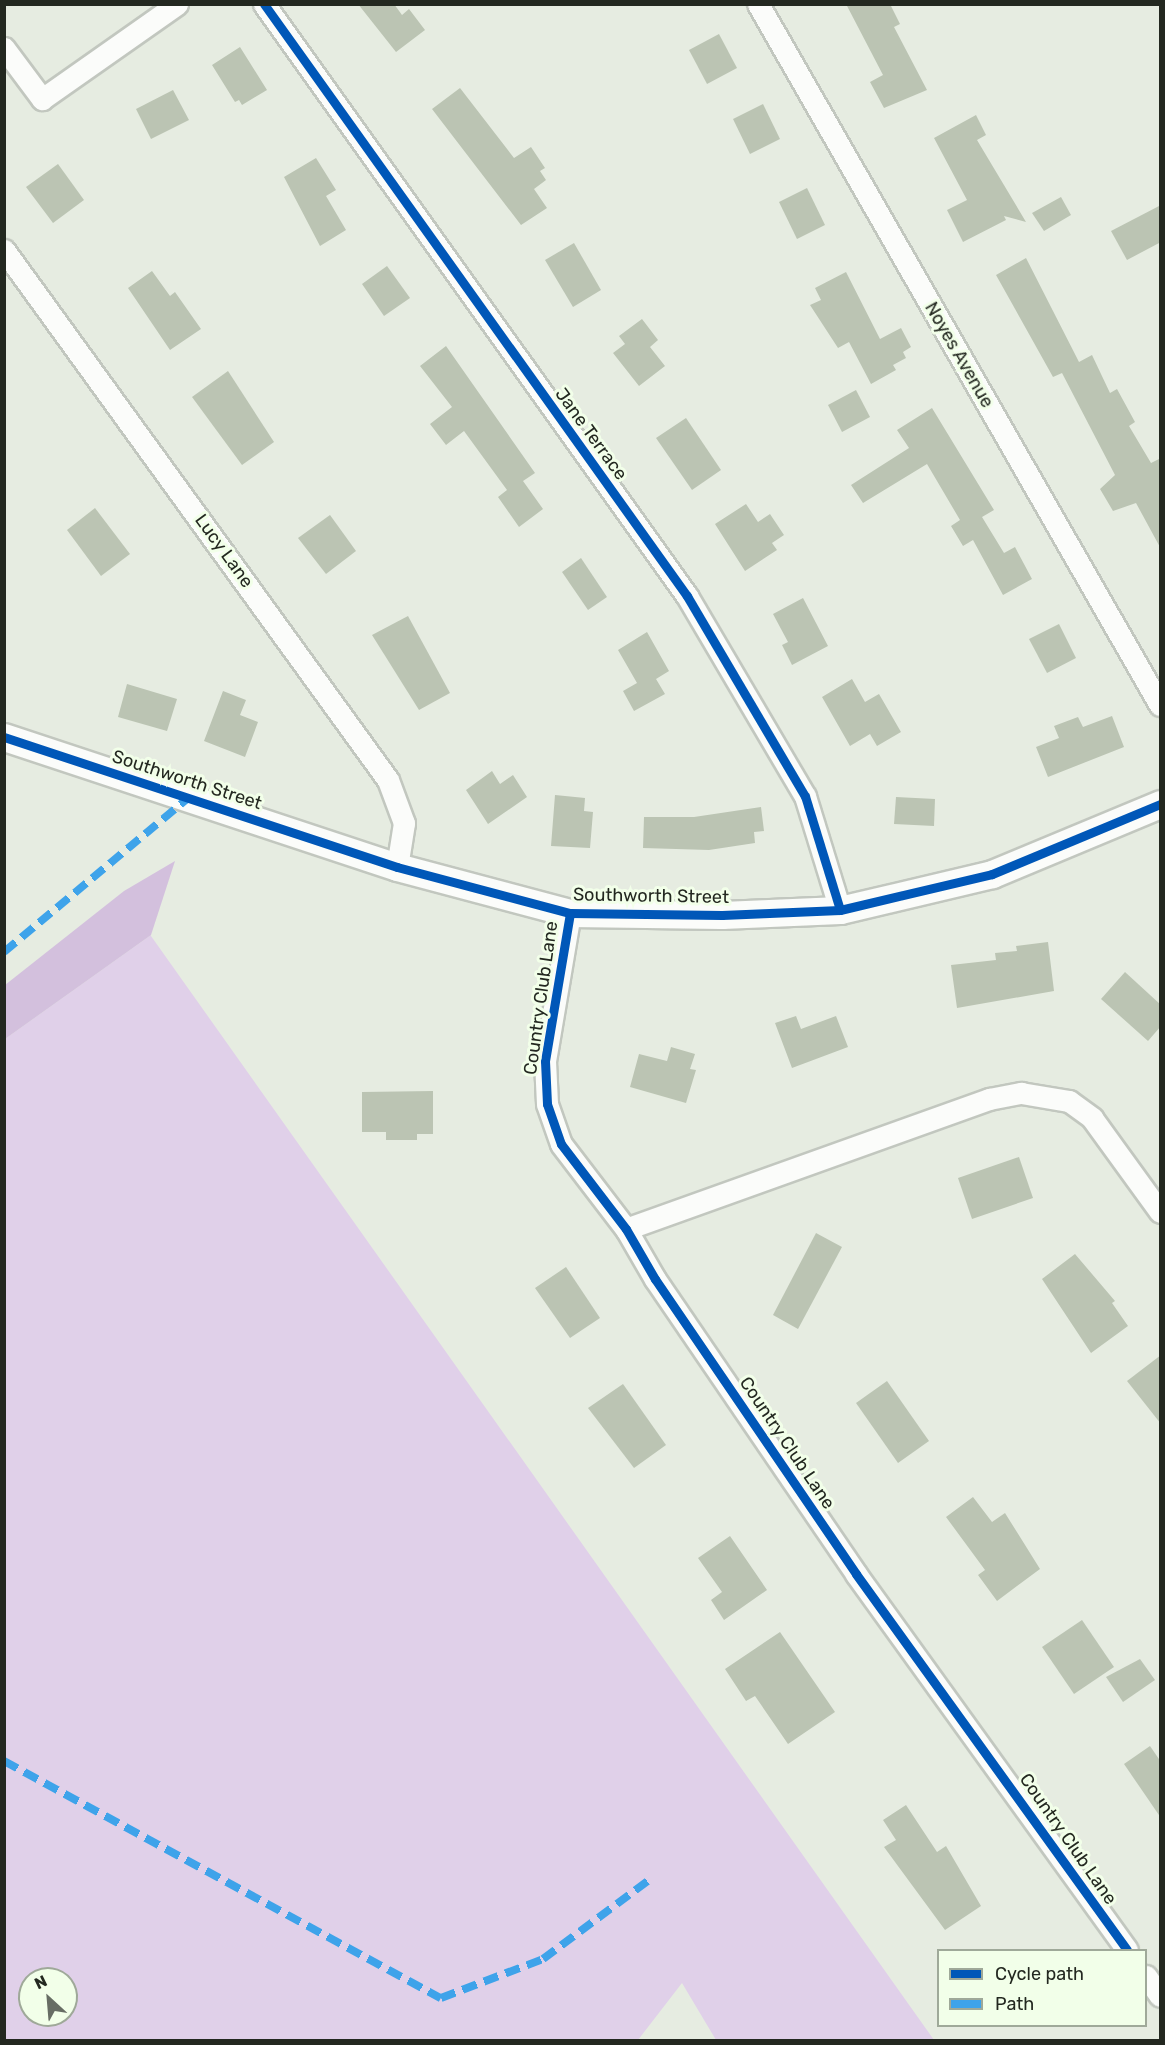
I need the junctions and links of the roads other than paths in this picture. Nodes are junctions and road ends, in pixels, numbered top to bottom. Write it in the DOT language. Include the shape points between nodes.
graph roads {
  1 [pos="177,4"];
  2 [pos="264,4"];
  3 [pos="759,4"];
  4 [pos="4,48"];
  5 [pos="4,250"];
  6 [pos="1161,705"];
  7 [pos="4,737"];
  8 [pos="1161,804"];
  9 [pos="397,867"];
  10 [pos="840,910"];
  11 [pos="570,913"];
  12 [pos="1161,1212"];
  13 [pos="626,1229"];
  14 [pos="1126,1949"];
  15 [pos="1147,1977"];
  16 [pos="1161,1995"];
  1 -- 4 [label="street" via="42,99"];
  2 -- 10 [label="street, Jane Terrace" via="687,596 805,796"];
  3 -- 6 [label="street, Noyes Avenue"];
  5 -- 9 [label="street, Lucy Lane" via="388,780 404,824"];
  7 -- 9 [label="street, Southworth Street"];
  8 -- 10 [label="street, Southworth Street" via="992,873"];
  9 -- 11 [label="street, Southworth Street"];
  10 -- 11 [label="street, Southworth Street" via="722,915"];
  11 -- 13 [label="street, Country Club Lane" via="546,1051 547,1104 572,1162"];
  12 -- 13 [label="street" via="1092,1118 1069,1101 1021,1093 989,1099"];
  13 -- 14 [label="street, Country Club Lane" via="655,1279 850,1565"];
  15 -- 16 [label="street"];
}
